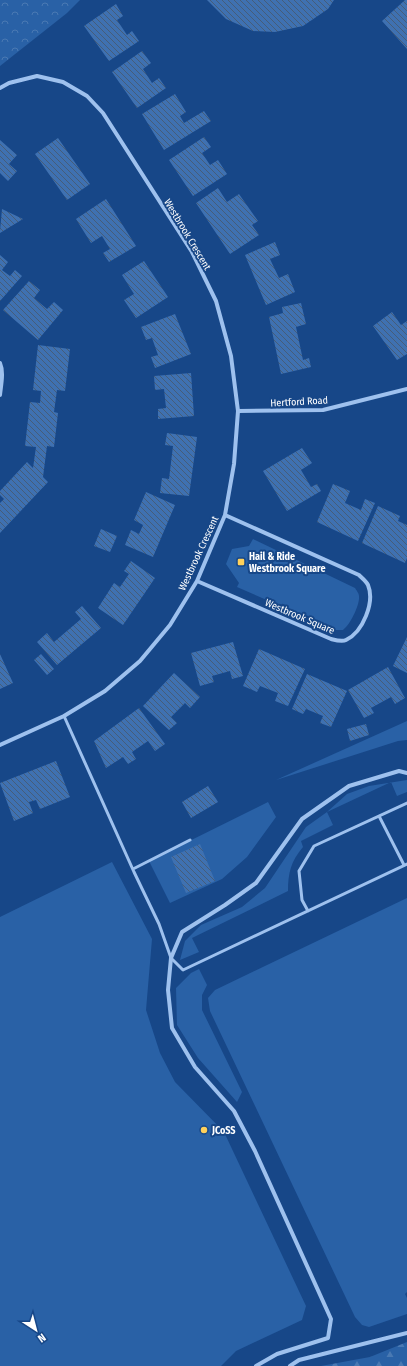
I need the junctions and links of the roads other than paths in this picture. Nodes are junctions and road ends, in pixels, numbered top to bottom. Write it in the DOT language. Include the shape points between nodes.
graph roads {
  1 [pos="0,88"];
  2 [pos="0,363"];
  3 [pos="407,389"];
  4 [pos="0,395"];
  5 [pos="238,411"];
  6 [pos="225,514"];
  7 [pos="197,581"];
  8 [pos="64,716"];
  9 [pos="0,745"];
  10 [pos="407,773"];
  11 [pos="407,803"];
  12 [pos="379,816"];
  13 [pos="190,840"];
  14 [pos="406,865"];
  15 [pos="132,869"];
  16 [pos="308,911"];
  17 [pos="171,958"];
  18 [pos="407,1333"];
  19 [pos="256,1366"];
  20 [pos="290,1366"];
  1 -- 5 [label="street, Westbrook Crescent" via="37,76 64,82 87,96 103,113 192,252 216,301 231,356"];
  2 -- 4 [label="street"];
  3 -- 5 [label="street, Hertford Road" via="322,410"];
  5 -- 6 [label="street, Westbrook Crescent" via="234,464"];
  6 -- 7 [label="street, Westbrook Crescent"];
  6 -- 7 [label="street, Westbrook Square" via="359,576 368,584 370,596 366,618 357,632 345,641 331,640"];
  7 -- 8 [label="street, Westbrook Crescent" via="170,625 140,661 105,690"];
  8 -- 9 [label="street, Westbrook Crescent"];
  8 -- 15 [label="lane"];
  10 -- 17 [label="street" via="399,771 349,786 302,818 256,883 182,932"];
  11 -- 12 [label="lane"];
  12 -- 14 [label="lane"];
  12 -- 16 [label="lane" via="314,846 299,872 302,900"];
  13 -- 15 [label="lane"];
  14 -- 16 [label="lane"];
  15 -- 17 [label="lane" via="159,924"];
  16 -- 17 [label="lane" via="183,970"];
  17 -- 19 [label="street" via="168,990 172,1028 196,1067 234,1111 332,1319 328,1338 277,1354"];
  18 -- 20 [label="street" via="299,1360"];
}
